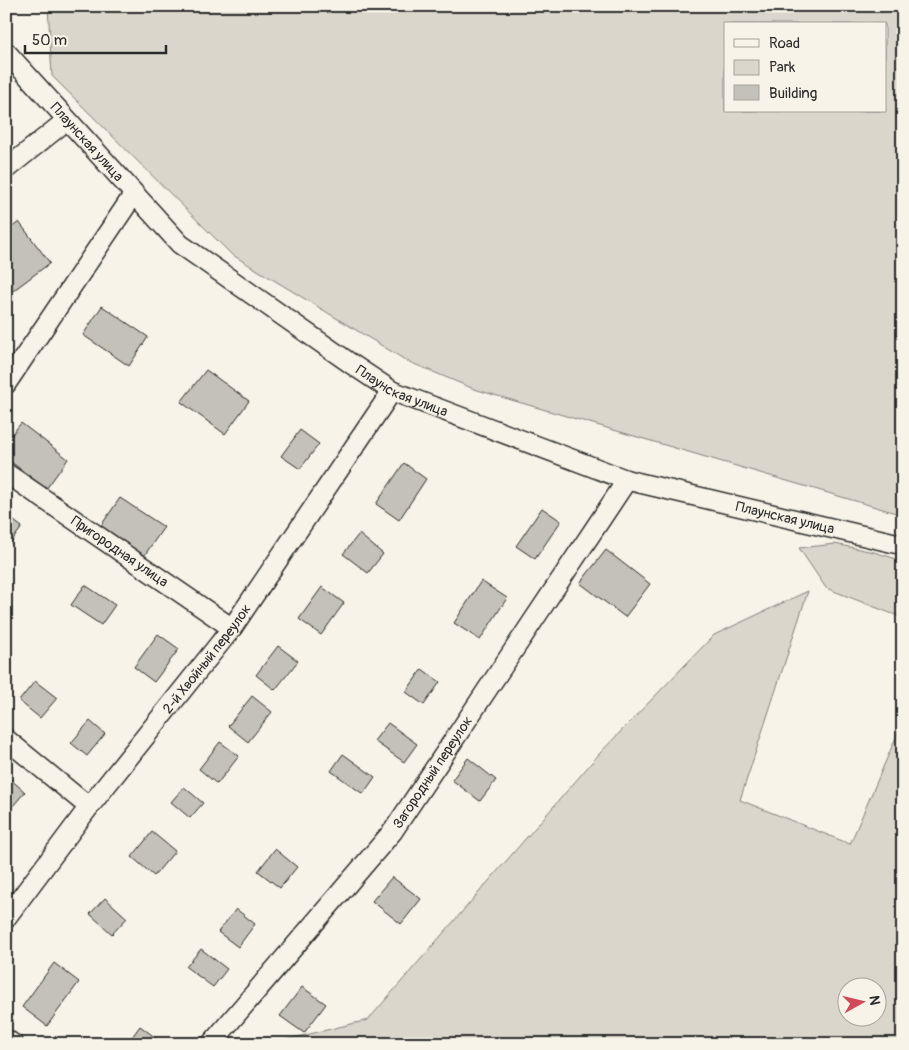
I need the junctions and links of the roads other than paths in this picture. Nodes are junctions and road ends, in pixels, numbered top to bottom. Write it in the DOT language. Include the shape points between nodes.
graph roads {
  1 [pos="6,52"];
  2 [pos="67,120"];
  3 [pos="6,169"];
  4 [pos="134,194"];
  5 [pos="6,384"];
  6 [pos="392,391"];
  7 [pos="6,473"];
  8 [pos="627,480"];
  9 [pos="903,545"];
  10 [pos="232,628"];
  11 [pos="6,740"];
  12 [pos="89,807"];
  13 [pos="6,918"];
  14 [pos="6,1039"];
  15 [pos="13,1044"];
  16 [pos="212,1044"];
  1 -- 2 [label="street, Плаунская улица"];
  2 -- 3 [label="street"];
  2 -- 4 [label="street, Плаунская улица"];
  4 -- 5 [label="street"];
  4 -- 6 [label="street, Плаунская улица" via="180,244"];
  6 -- 8 [label="street, Плаунская улица"];
  6 -- 10 [label="street, 2-й Хвойный переулок"];
  7 -- 10 [label="street, Пригородная улица"];
  8 -- 9 [label="street, Плаунская улица"];
  8 -- 16 [label="street, Загородный переулок" via="393,831"];
  10 -- 12 [label="street, 2-й Хвойный переулок"];
  11 -- 12 [label="street"];
  12 -- 13 [label="street, 2-й Хвойный переулок"];
  14 -- 15 [label="street"];
}
